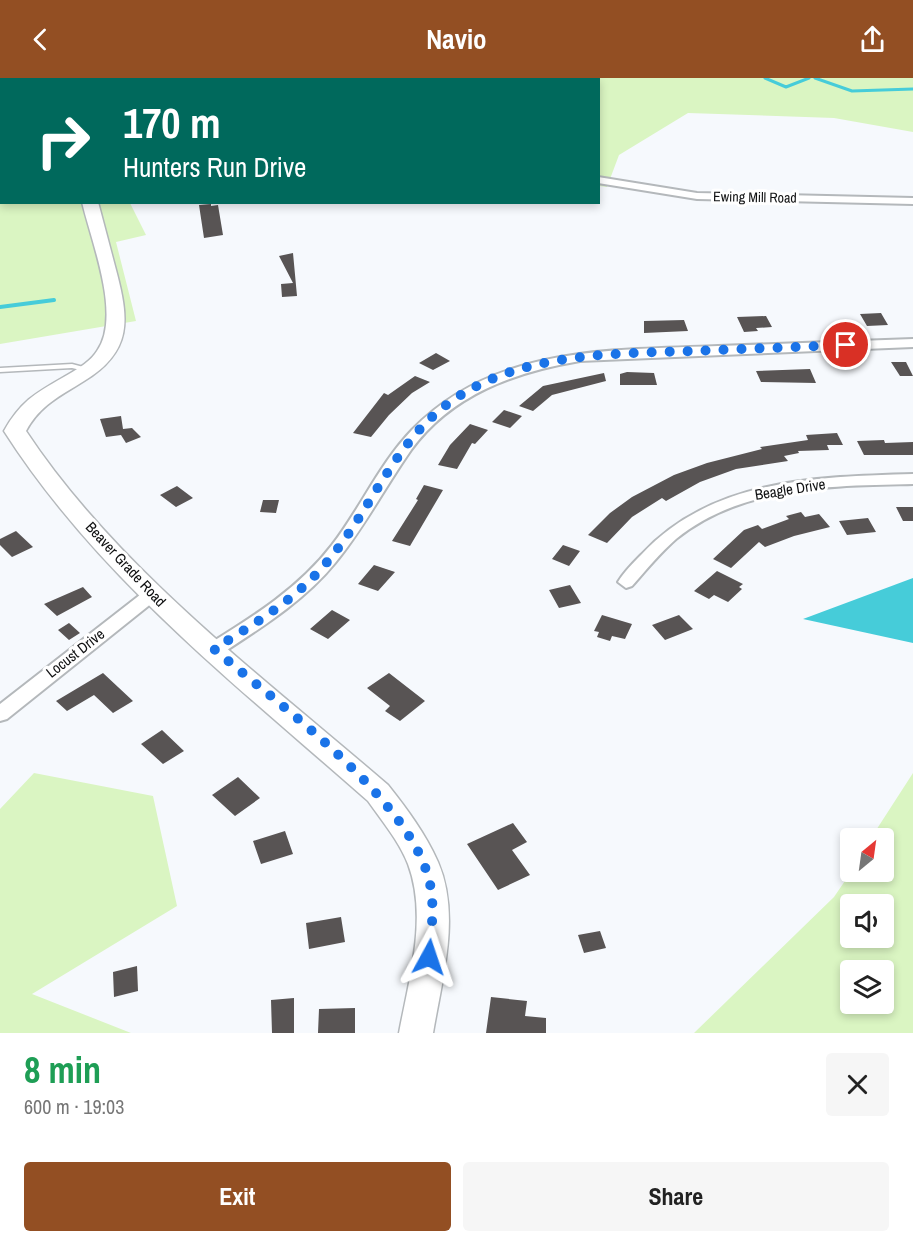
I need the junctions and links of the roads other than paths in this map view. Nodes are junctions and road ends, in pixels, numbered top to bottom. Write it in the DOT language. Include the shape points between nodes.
graph roads {
  1 [pos="600,180"];
  2 [pos="913,201"];
  3 [pos="91,204"];
  4 [pos="913,343"];
  5 [pos="0,370"];
  6 [pos="90,370"];
  7 [pos="913,479"];
  8 [pos="626,582"];
  9 [pos="151,595"];
  10 [pos="214,649"];
  11 [pos="0,714"];
  12 [pos="416,1033"];
  1 -- 2 [label="street, Ewing Mill Road" via="697,196"];
  3 -- 6 [label="main road, Beaver Grade Road" via="118,326 108,352"];
  4 -- 10 [label="street" via="607,354 501,374 473,387 437,412 414,436 320,570 259,621"];
  5 -- 6 [label="lane" via="72,366"];
  6 -- 9 [label="main road, Beaver Grade Road" via="31,406 19,418 15,431 41,471"];
  7 -- 8 [label="street, Beagle Drive" via="846,480 754,493 709,510 677,531"];
  9 -- 10 [label="main road, Beaver Grade Road"];
  9 -- 11 [label="street, Locust Drive"];
  10 -- 12 [label="main road, Beaver Grade Road" via="378,793 404,828 423,864 432,909 429,957"];
}
